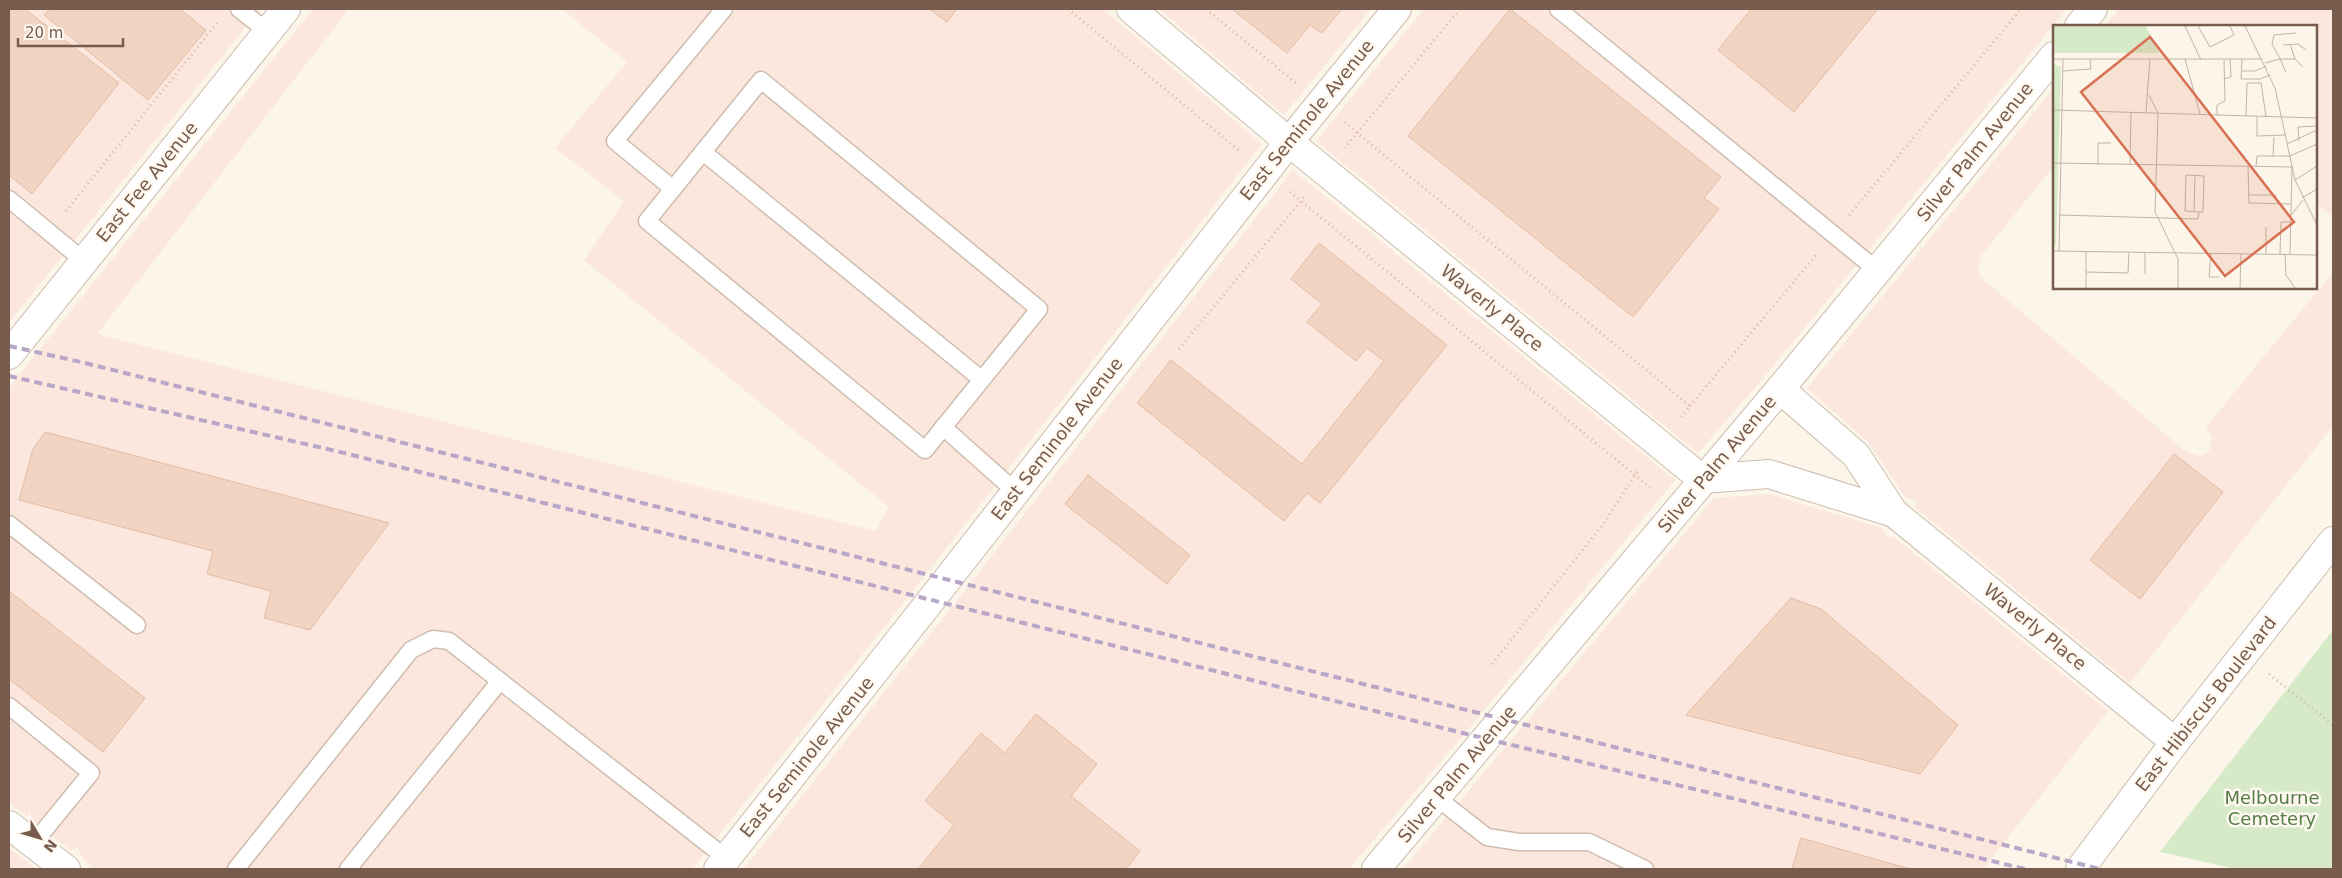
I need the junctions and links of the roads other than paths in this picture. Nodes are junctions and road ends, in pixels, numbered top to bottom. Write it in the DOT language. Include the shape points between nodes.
graph roads {
  1 [pos="239,9"];
  2 [pos="286,9"];
  3 [pos="724,9"];
  4 [pos="1131,9"];
  5 [pos="1397,9"];
  6 [pos="1558,9"];
  7 [pos="2093,9"];
  8 [pos="2080,25"];
  9 [pos="268,32"];
  10 [pos="2053,57"];
  11 [pos="1289,142"];
  12 [pos="703,152"];
  13 [pos="673,189"];
  14 [pos="9,199"];
  15 [pos="84,260"];
  16 [pos="1878,270"];
  17 [pos="9,355"];
  18 [pos="981,379"];
  19 [pos="1780,389"];
  20 [pos="943,428"];
  21 [pos="1702,480"];
  22 [pos="1016,492"];
  23 [pos="1894,512"];
  24 [pos="9,524"];
  25 [pos="2333,541"];
  26 [pos="136,625"];
  27 [pos="500,681"];
  28 [pos="9,706"];
  29 [pos="2176,742"];
  30 [pos="1436,798"];
  31 [pos="9,825"];
  32 [pos="34,844"];
  33 [pos="722,864"];
  34 [pos="242,867"];
  35 [pos="66,869"];
  36 [pos="348,869"];
  37 [pos="1376,869"];
  38 [pos="1645,869"];
  39 [pos="2080,869"];
  1 -- 9 [label="lane"];
  2 -- 9 [label="street, East Fee Avenue"];
  3 -- 13 [label="lane" via="615,141"];
  4 -- 11 [label="street, Waverly Place"];
  5 -- 11 [label="street, East Seminole Avenue"];
  6 -- 16 [label="lane"];
  7 -- 8 [label="street"];
  9 -- 15 [label="street, East Fee Avenue"];
  10 -- 16 [label="street, Silver Palm Avenue"];
  11 -- 21 [label="street, Waverly Place"];
  11 -- 22 [label="street, East Seminole Avenue"];
  12 -- 13 [label="lane"];
  12 -- 18 [label="lane"];
  12 -- 18 [label="lane" via="761,80 776,92 1039,308"];
  13 -- 20 [label="lane" via="647,221 924,450"];
  14 -- 15 [label="lane"];
  15 -- 17 [label="street, East Fee Avenue"];
  16 -- 19 [label="street, Silver Palm Avenue"];
  18 -- 20 [label="lane"];
  19 -- 21 [label="street, Silver Palm Avenue"];
  19 -- 23 [label="street, Waverly Place" via="1856,455"];
  20 -- 22 [label="lane"];
  21 -- 23 [label="street, Waverly Place" via="1769,474"];
  21 -- 30 [label="street, Silver Palm Avenue"];
  22 -- 33 [label="street, East Seminole Avenue"];
  23 -- 29 [label="street, Waverly Place"];
  24 -- 26 [label="lane"];
  25 -- 29 [label="street, East Hibiscus Boulevard"];
  27 -- 33 [label="lane"];
  27 -- 34 [label="lane" via="449,641 433,639 412,650"];
  27 -- 36 [label="lane"];
  28 -- 32 [label="lane" via="91,772"];
  29 -- 39 [label="street, East Hibiscus Boulevard"];
  30 -- 37 [label="street, Silver Palm Avenue"];
  30 -- 38 [label="lane" via="1487,837 1519,842 1589,842"];
  31 -- 32 [label="street"];
  32 -- 35 [label="street"];
}
